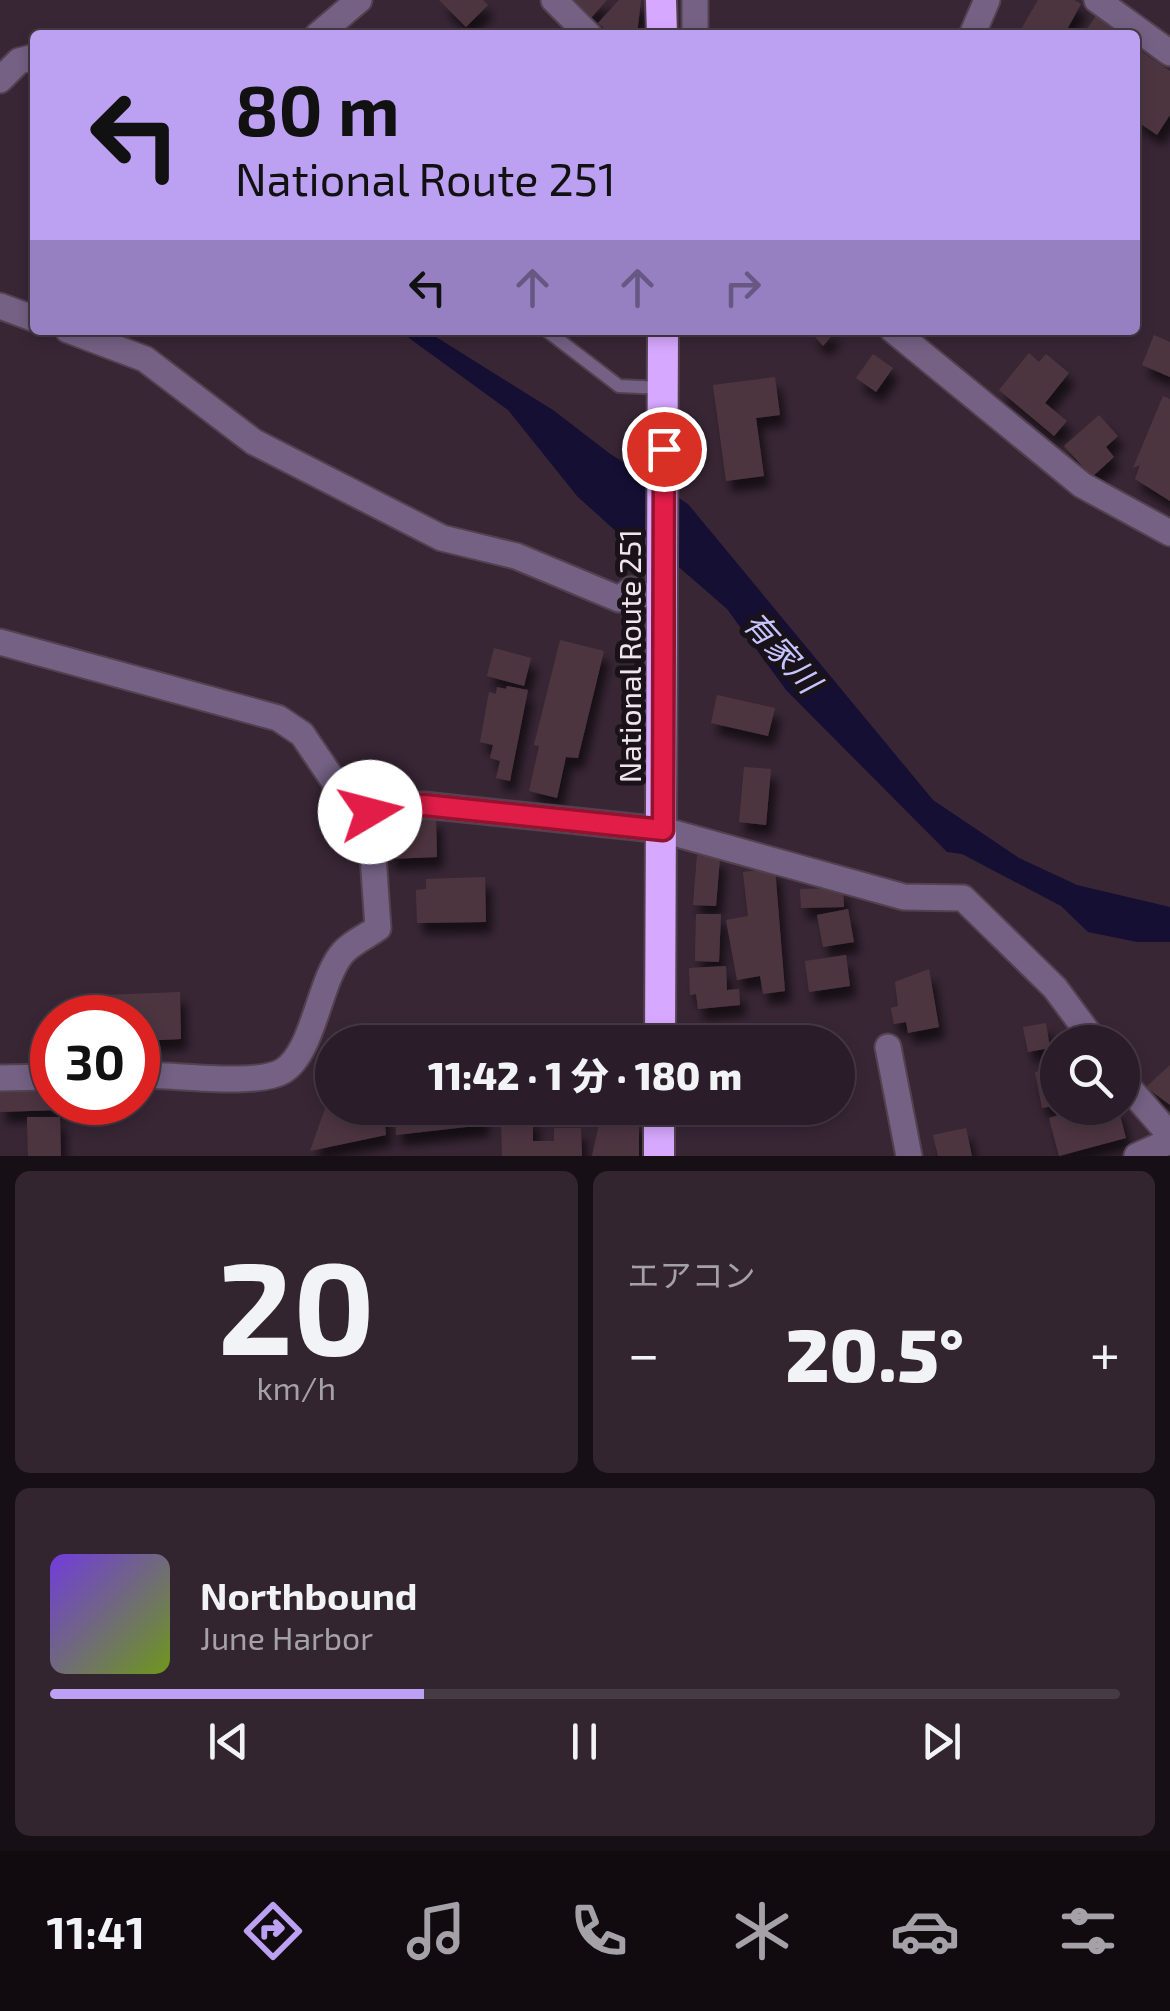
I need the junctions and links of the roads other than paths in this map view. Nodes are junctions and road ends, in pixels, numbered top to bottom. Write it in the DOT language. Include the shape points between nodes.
graph roads {
  1 [pos="359,0"];
  2 [pos="554,0"];
  3 [pos="662,0"];
  4 [pos="695,0"];
  5 [pos="987,0"];
  6 [pos="1097,0"];
  7 [pos="324,30"];
  8 [pos="584,30"];
  9 [pos="662,30"];
  10 [pos="695,30"];
  11 [pos="974,30"];
  12 [pos="1138,30"];
  13 [pos="1140,31"];
  14 [pos="1170,53"];
  15 [pos="30,58"];
  16 [pos="0,80"];
  17 [pos="0,306"];
  18 [pos="30,317"];
  19 [pos="81,335"];
  20 [pos="553,335"];
  21 [pos="663,335"];
  22 [pos="899,335"];
  23 [pos="664,388"];
  24 [pos="1170,533"];
  25 [pos="653,602"];
  26 [pos="0,642"];
  27 [pos="370,812"];
  28 [pos="663,830"];
  29 [pos="660,1025"];
  30 [pos="1082,1025"];
  31 [pos="888,1047"];
  32 [pos="160,1075"];
  33 [pos="30,1077"];
  34 [pos="0,1078"];
  35 [pos="1140,1102"];
  36 [pos="659,1125"];
  37 [pos="1170,1138"];
  38 [pos="659,1156"];
  39 [pos="908,1156"];
  40 [pos="1137,1156"];
  1 -- 7 [label="street"];
  2 -- 8 [label="street"];
  3 -- 9 [label="highway"];
  4 -- 10 [label="street"];
  5 -- 11 [label="street"];
  6 -- 12 [label="street"];
  13 -- 14 [label="street"];
  15 -- 16 [label="street"];
  17 -- 18 [label="street"];
  19 -- 25 [label="street" via="146,359 254,442 442,538 516,556 619,599 631,590"];
  20 -- 23 [label="lane" via="619,386"];
  21 -- 23 [label="highway, National Route 251"];
  22 -- 24 [label="street" via="1082,485"];
  23 -- 25 [label="highway, National Route 251"];
  25 -- 28 [label="highway, National Route 251"];
  26 -- 27 [label="street" via="278,718 302,734 350,805"];
  27 -- 28 [label="street" via="424,805"];
  27 -- 32 [label="street" via="378,928 341,954 295,1059 281,1073 221,1080"];
  28 -- 29 [label="highway, National Route 251"];
  28 -- 30 [label="street" via="904,897 963,898 1055,988"];
  31 -- 39 [label="street"];
  33 -- 34 [label="street"];
  35 -- 37 [label="street"];
  36 -- 38 [label="highway"];
  37 -- 40 [label="street"];
}
